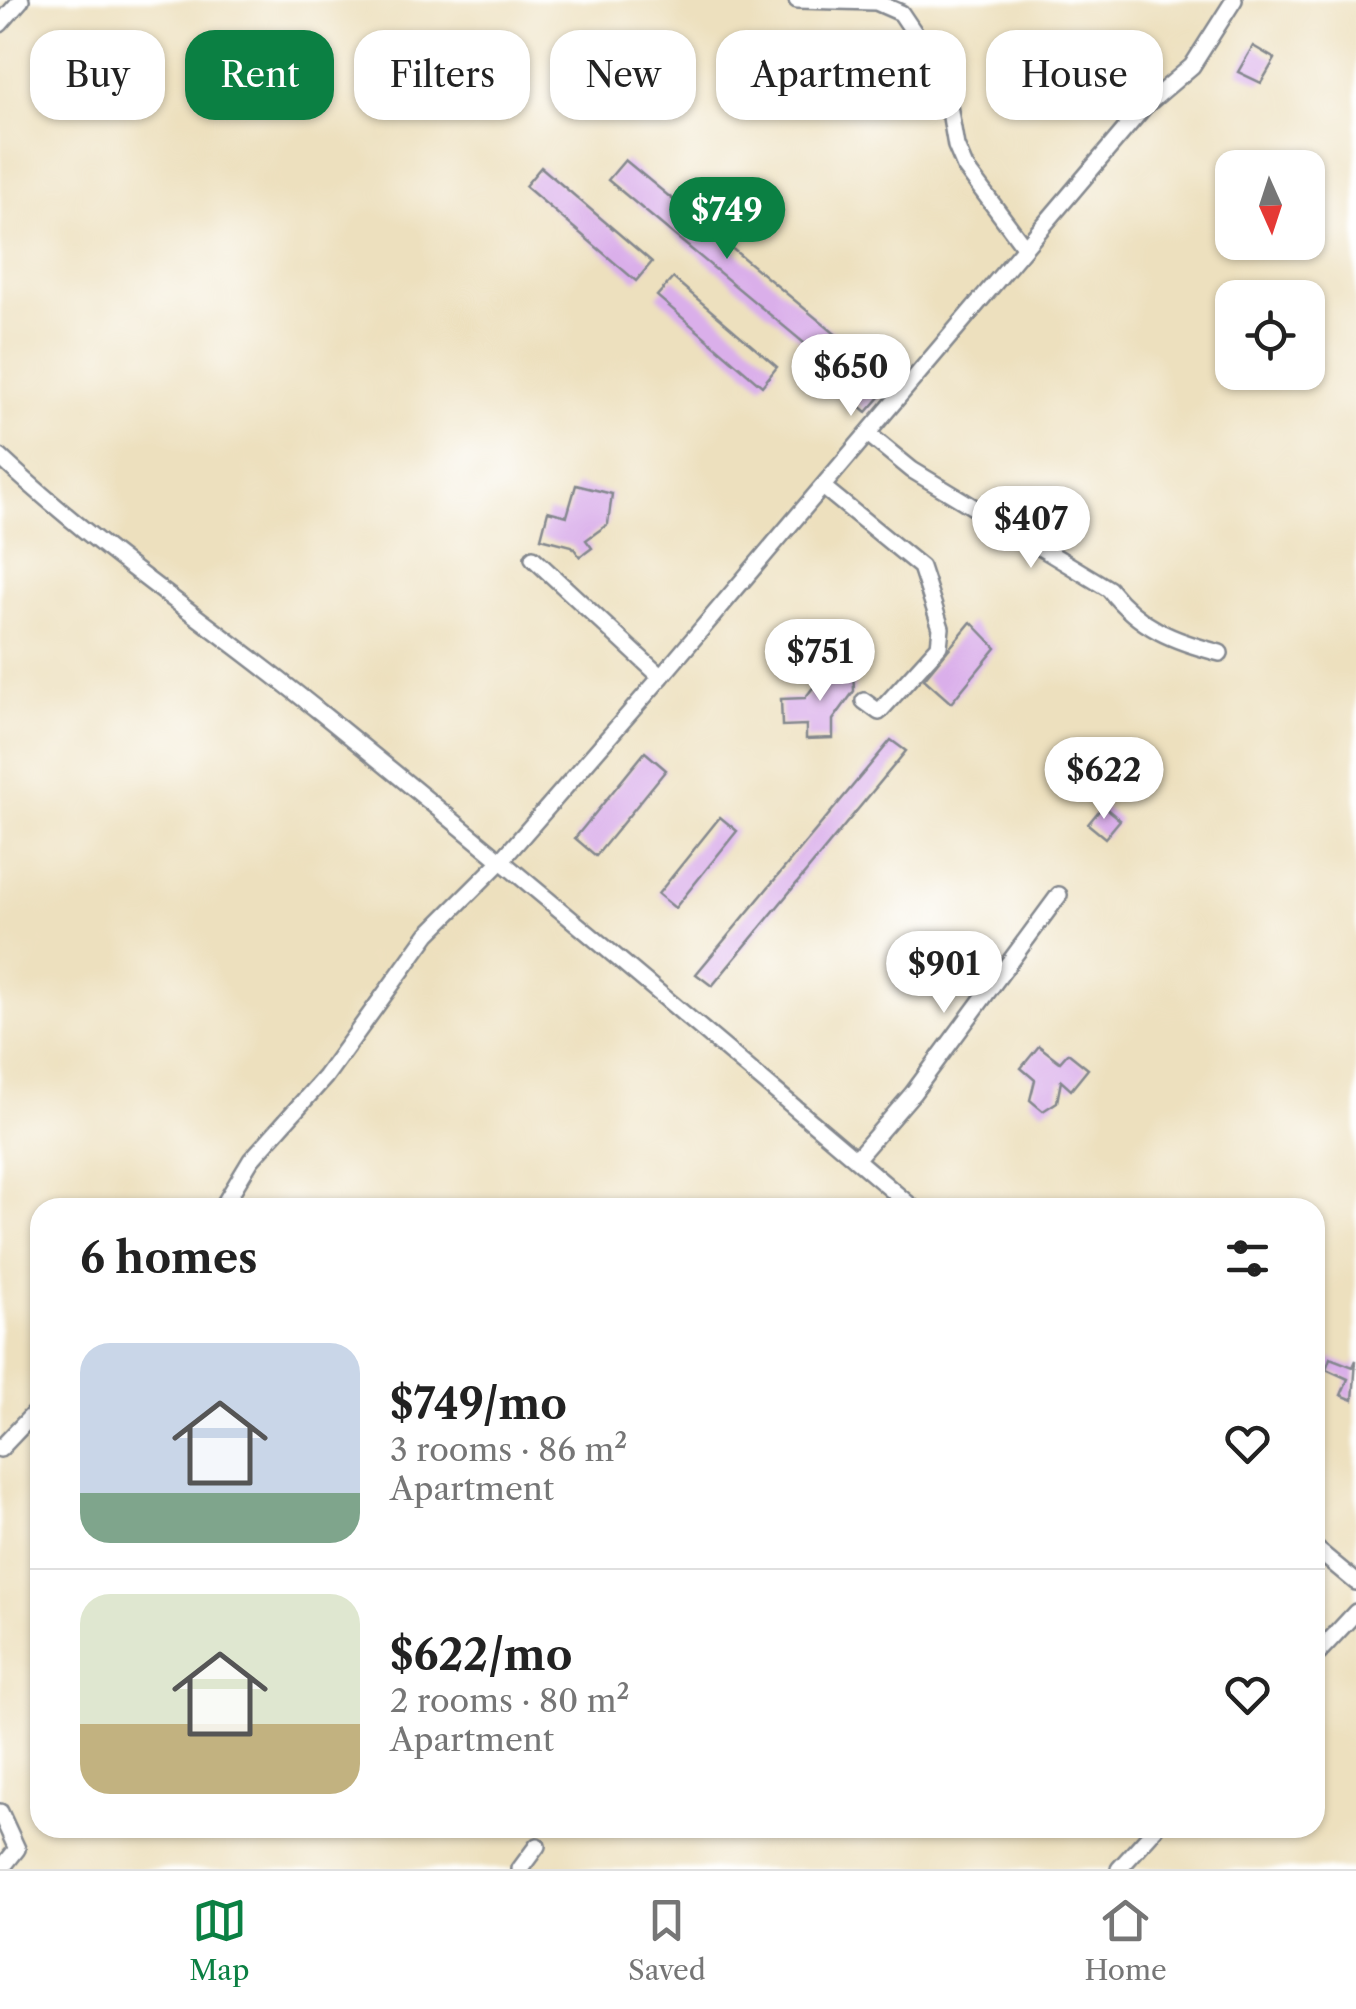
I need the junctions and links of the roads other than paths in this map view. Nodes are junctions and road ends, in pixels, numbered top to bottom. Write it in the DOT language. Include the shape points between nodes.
graph roads {
  1 [pos="21,0"];
  2 [pos="796,0"];
  3 [pos="1234,0"];
  4 [pos="0,24"];
  5 [pos="1023,245"];
  6 [pos="868,434"];
  7 [pos="0,457"];
  8 [pos="823,487"];
  9 [pos="533,558"];
  10 [pos="1220,652"];
  11 [pos="661,677"];
  12 [pos="864,701"];
  13 [pos="500,862"];
  14 [pos="1059,895"];
  15 [pos="856,1158"];
  16 [pos="228,1198"];
  17 [pos="902,1198"];
  18 [pos="30,1418"];
  19 [pos="0,1449"];
  20 [pos="1325,1556"];
  21 [pos="1356,1582"];
  22 [pos="1356,1612"];
  23 [pos="1325,1645"];
  24 [pos="0,1812"];
  25 [pos="1147,1838"];
  26 [pos="536,1846"];
  27 [pos="1,1869"];
  28 [pos="520,1869"];
  29 [pos="1118,1869"];
  1 -- 4 [label="street"];
  2 -- 5 [label="street" via="876,2 901,13 944,77 965,167"];
  3 -- 5 [label="street" via="1192,66 1144,107"];
  5 -- 6 [label="street"];
  6 -- 8 [label="street"];
  6 -- 10 [label="street" via="912,470 1109,590 1132,617 1172,639"];
  7 -- 13 [label="street"];
  8 -- 11 [label="street"];
  8 -- 12 [label="street" via="921,568 941,628 939,646 878,712"];
  9 -- 11 [label="street"];
  11 -- 13 [label="street"];
  13 -- 15 [label="street"];
  13 -- 16 [label="street" via="428,934 325,1077 250,1160"];
  14 -- 15 [label="street" via="913,1093"];
  15 -- 17 [label="street"];
  18 -- 19 [label="street"];
  20 -- 21 [label="street"];
  22 -- 23 [label="street"];
  24 -- 27 [label="street" via="16,1849"];
  25 -- 29 [label="street"];
  26 -- 28 [label="street"];
}
